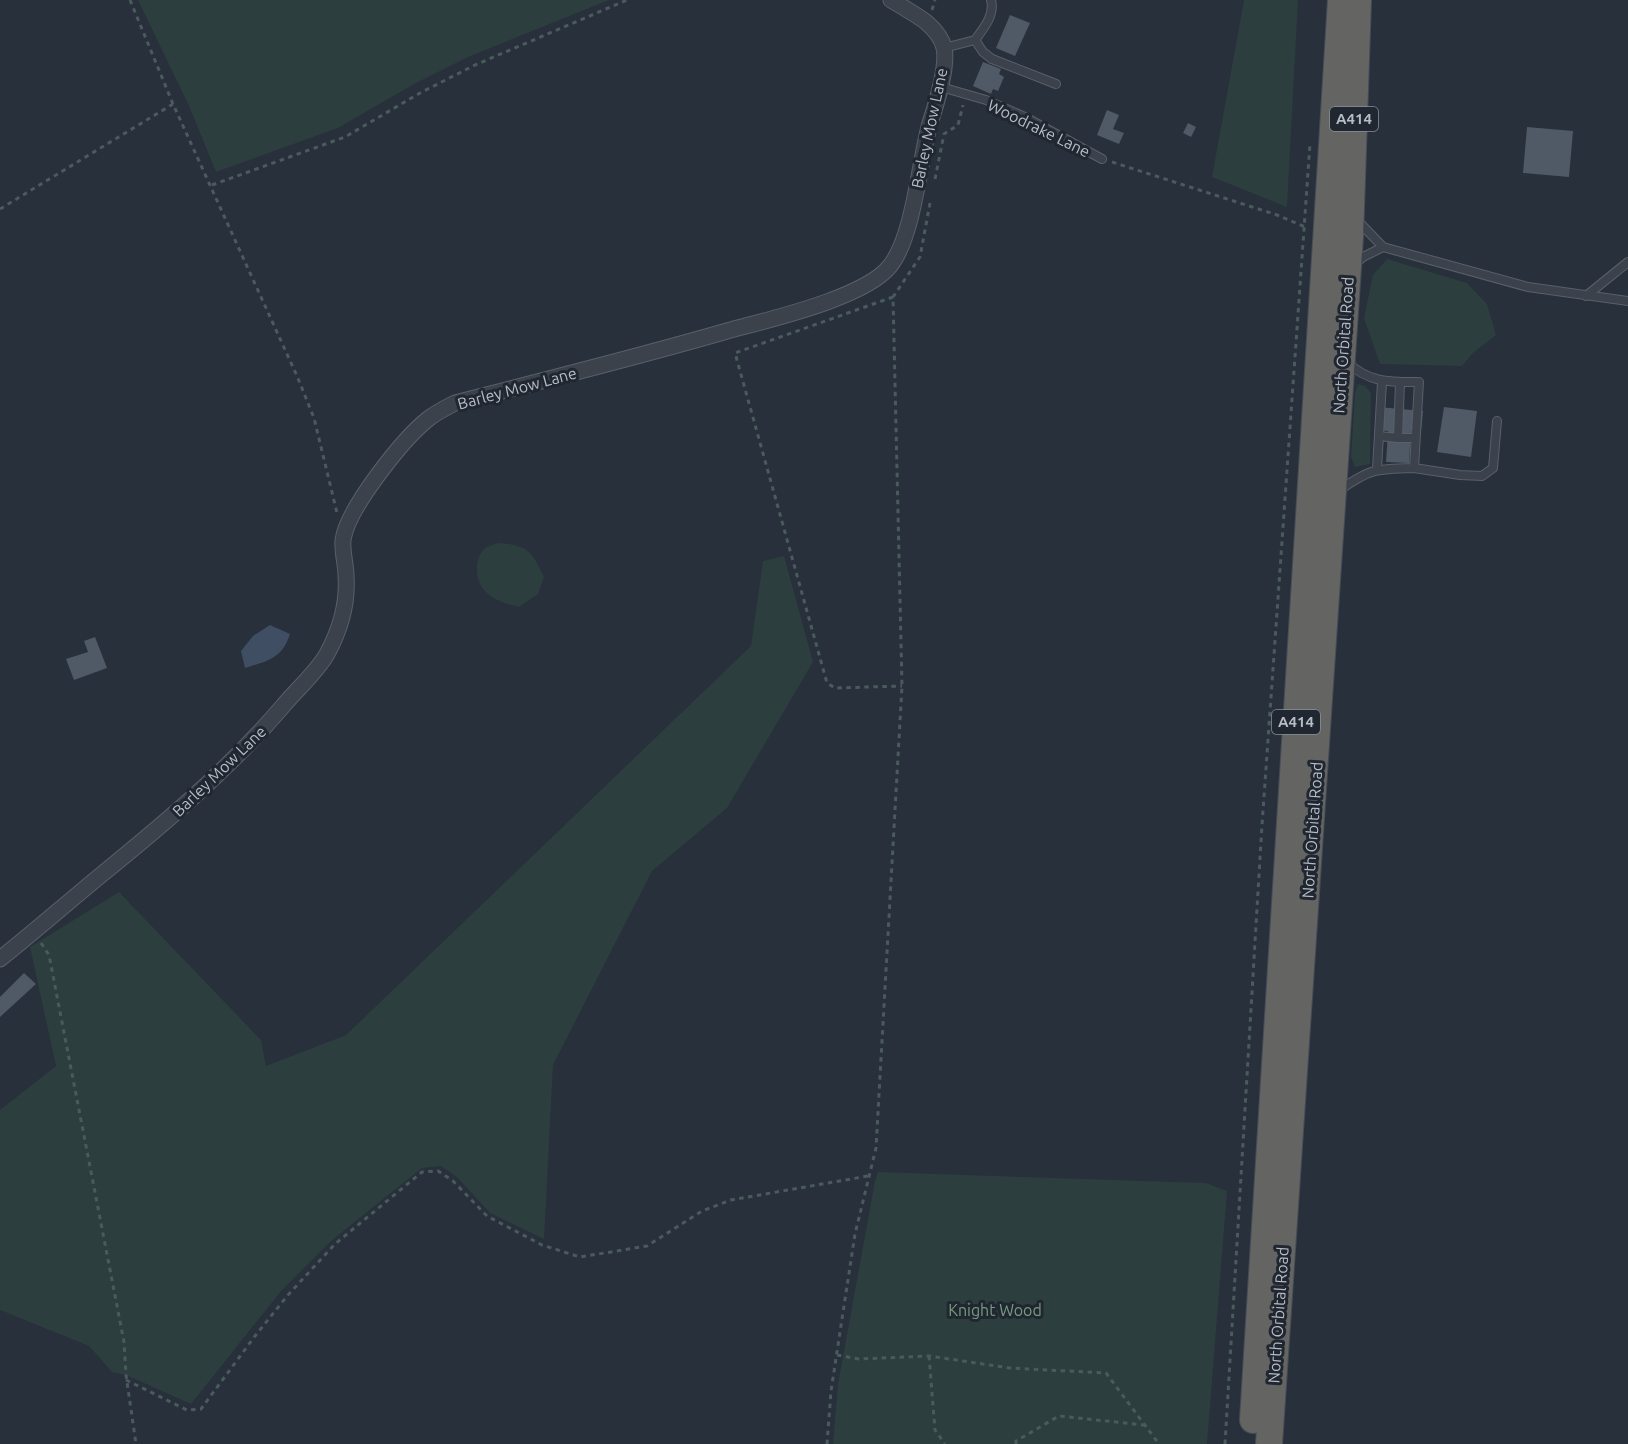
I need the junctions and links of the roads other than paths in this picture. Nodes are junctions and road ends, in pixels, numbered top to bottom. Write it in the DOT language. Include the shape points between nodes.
graph roads {
  1 [pos="891,0"];
  2 [pos="991,0"];
  3 [pos="1341,0"];
  4 [pos="1358,0"];
  5 [pos="975,40"];
  6 [pos="944,48"];
  7 [pos="1056,84"];
  8 [pos="941,87"];
  9 [pos="1102,159"];
  10 [pos="1352,186"];
  11 [pos="1383,247"];
  12 [pos="1628,262"];
  13 [pos="1348,271"];
  14 [pos="1586,297"];
  15 [pos="1628,301"];
  16 [pos="1341,357"];
  17 [pos="1382,382"];
  18 [pos="1400,382"];
  19 [pos="1497,421"];
  20 [pos="1379,436"];
  21 [pos="1398,438"];
  22 [pos="1415,438"];
  23 [pos="1414,468"];
  24 [pos="1377,469"];
  25 [pos="1334,495"];
  26 [pos="2,954"];
  27 [pos="1252,1444"];
  28 [pos="1269,1444"];
  1 -- 6 [label="street, Barley Mow Lane" via="927,23"];
  2 -- 5 [label="lane" via="991,15"];
  3 -- 27 [label="highway, North Orbital Road / A414"];
  4 -- 10 [label="highway, North Orbital Road / A414"];
  5 -- 6 [label="lane"];
  5 -- 7 [label="lane" via="993,59"];
  6 -- 8 [label="street, Barley Mow Lane"];
  8 -- 9 [label="lane, Woodrake Lane" via="1026,117"];
  8 -- 26 [label="street, Barley Mow Lane" via="900,247 890,266 876,279 814,306 455,403 440,410 408,438 353,514 343,538 347,591 340,623 326,656 257,736 168,820"];
  10 -- 11 [label="lane" via="1359,222"];
  10 -- 13 [label="highway, North Orbital Road / A414"];
  11 -- 13 [label="lane" via="1363,257"];
  11 -- 14 [label="lane" via="1528,287"];
  12 -- 14 [label="lane"];
  13 -- 16 [label="highway, North Orbital Road / A414"];
  14 -- 15 [label="lane"];
  16 -- 17 [label="lane"];
  16 -- 25 [label="highway, North Orbital Road / A414"];
  17 -- 18 [label="lane"];
  17 -- 20 [label="lane"];
  18 -- 21 [label="lane"];
  18 -- 22 [label="lane" via="1419,382"];
  19 -- 23 [label="lane" via="1493,468 1482,476"];
  20 -- 21 [label="lane"];
  20 -- 24 [label="lane"];
  21 -- 22 [label="lane"];
  22 -- 23 [label="lane"];
  23 -- 24 [label="lane"];
  24 -- 25 [label="lane"];
  25 -- 28 [label="highway, North Orbital Road / A414"];
}
